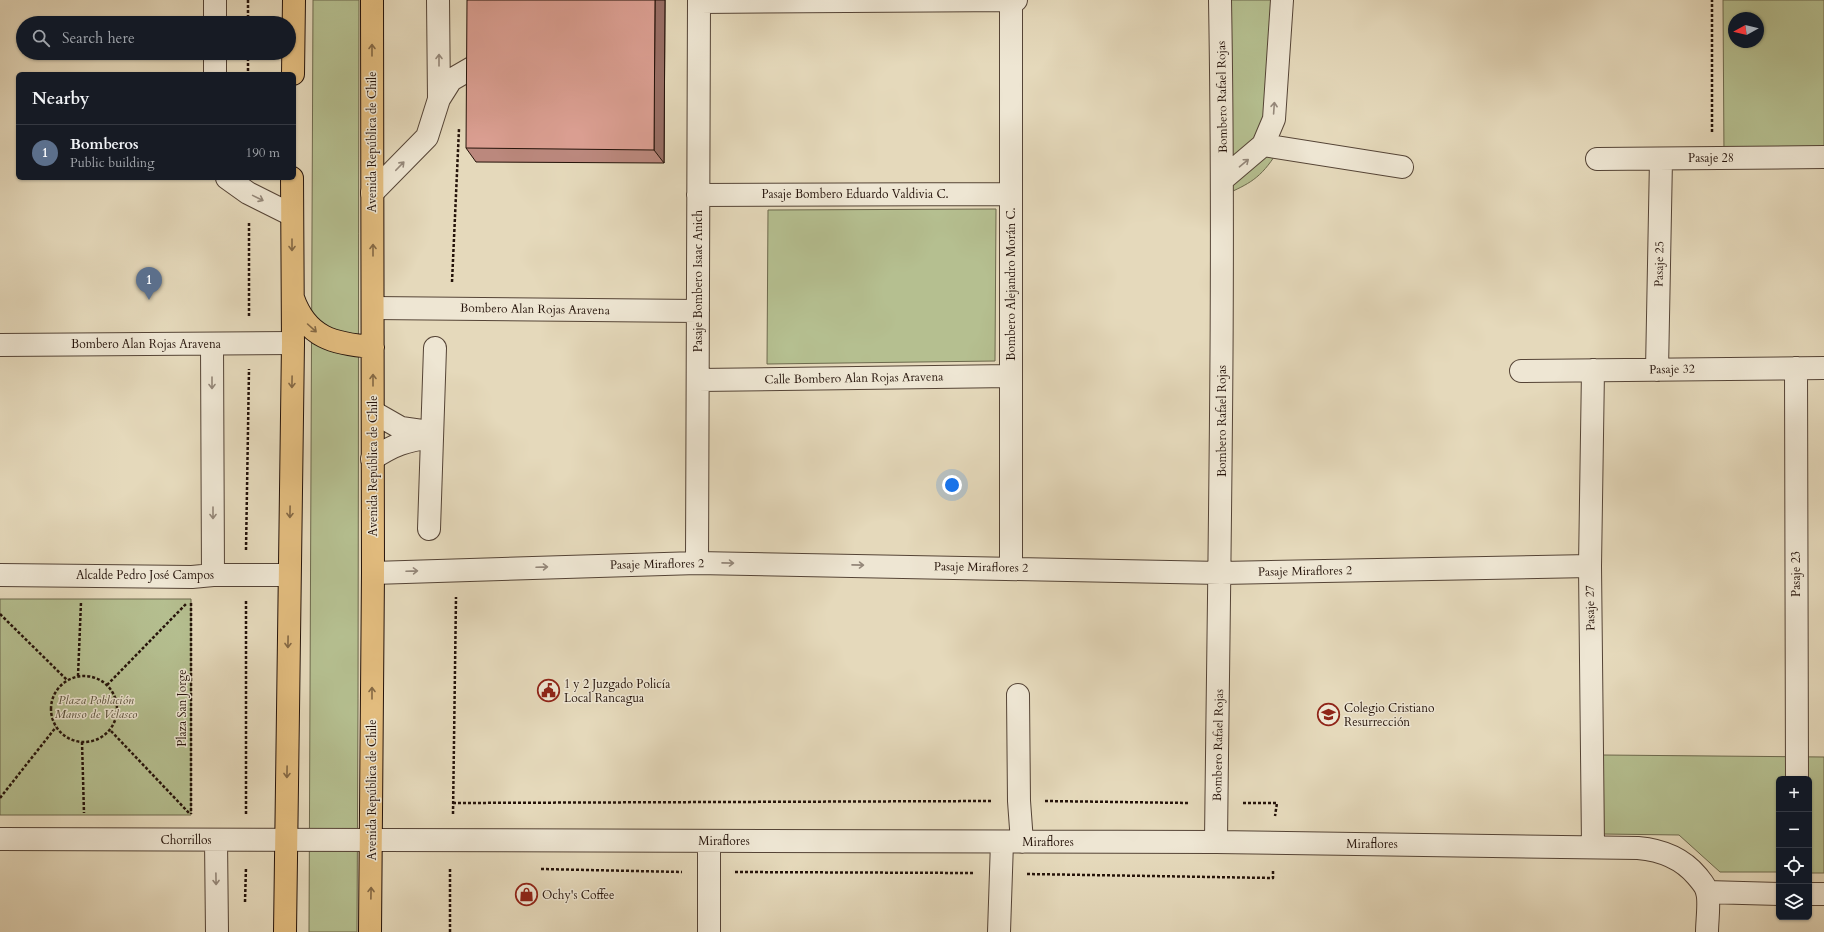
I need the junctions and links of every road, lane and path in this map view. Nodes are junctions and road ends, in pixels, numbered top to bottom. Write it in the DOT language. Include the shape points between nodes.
graph roads {
  1 [pos="216,0"];
  2 [pos="248,0"];
  3 [pos="294,0"];
  4 [pos="372,0"];
  5 [pos="438,0"];
  6 [pos="1011,0"];
  7 [pos="1016,0"];
  8 [pos="1220,0"];
  9 [pos="1282,0"];
  10 [pos="1712,0"];
  11 [pos="699,1"];
  12 [pos="215,16"];
  13 [pos="248,16"];
  14 [pos="294,16"];
  15 [pos="215,60"];
  16 [pos="248,60"];
  17 [pos="293,60"];
  18 [pos="477,65"];
  19 [pos="215,72"];
  20 [pos="248,72"];
  21 [pos="293,72"];
  22 [pos="439,98"];
  23 [pos="1263,145"];
  24 [pos="1824,157"];
  25 [pos="1712,158"];
  26 [pos="1597,159"];
  27 [pos="1660,159"];
  28 [pos="1402,167"];
  29 [pos="1223,179"];
  30 [pos="230,180"];
  31 [pos="292,180"];
  32 [pos="372,193"];
  33 [pos="1011,194"];
  34 [pos="698,195"];
  35 [pos="292,214"];
  36 [pos="292,295"];
  37 [pos="373,308"];
  38 [pos="698,311"];
  39 [pos="212,344"];
  40 [pos="293,344"];
  41 [pos="0,345"];
  42 [pos="373,347"];
  43 [pos="434,348"];
  44 [pos="1796,368"];
  45 [pos="1824,368"];
  46 [pos="1593,370"];
  47 [pos="1657,370"];
  48 [pos="1521,371"];
  49 [pos="1011,376"];
  50 [pos="698,380"];
  51 [pos="373,412"];
  52 [pos="432,435"];
  53 [pos="372,459"];
  54 [pos="430,529"];
  55 [pos="697,563"];
  56 [pos="1590,566"];
  57 [pos="1011,568"];
  58 [pos="373,573"];
  59 [pos="1221,573"];
  60 [pos="0,575"];
  61 [pos="213,575"];
  62 [pos="289,575"];
  63 [pos="81,599"];
  64 [pos="0,614"];
  65 [pos="78,676"];
  66 [pos="67,680"];
  67 [pos="107,685"];
  68 [pos="1018,695"];
  69 [pos="56,727"];
  70 [pos="111,731"];
  71 [pos="82,742"];
  72 [pos="1797,776"];
  73 [pos="0,798"];
  74 [pos="79,815"];
  75 [pos="84,815"];
  76 [pos="92,815"];
  77 [pos="184,815"];
  78 [pos="191,815"];
  79 [pos="0,839"];
  80 [pos="216,840"];
  81 [pos="286,841"];
  82 [pos="371,841"];
  83 [pos="709,841"];
  84 [pos="1012,842"];
  85 [pos="1216,842"];
  86 [pos="1593,846"];
  87 [pos="1707,892"];
  88 [pos="1776,894"];
  89 [pos="1812,894"];
  90 [pos="1824,894"];
  91 [pos="217,932"];
  92 [pos="285,932"];
  93 [pos="370,932"];
  94 [pos="709,932"];
  95 [pos="999,932"];
  96 [pos="1707,932"];
  1 -- 12 [label="street"];
  2 -- 13 [label="path"];
  3 -- 14 [label="main road"];
  32 -- 4 [label="main road, Avenida República de Chile, one-way"];
  22 -- 5 [label="street, one-way"];
  6 -- 7 [label="street"];
  6 -- 11 [label="street"];
  6 -- 33 [label="street, Bombero Alejandro Morán C."];
  8 -- 29 [label="street, Bombero Rafael Rojas"];
  23 -- 9 [label="street, one-way" via="1274,119"];
  10 -- 25 [label="path"];
  11 -- 34 [label="street, Pasaje Bombero Isaac Anich"];
  15 -- 19 [label="street"];
  16 -- 20 [label="path"];
  17 -- 21 [label="main road"];
  18 -- 22 [label="street" via="451,80"];
  32 -- 22 [label="street, one-way" via="427,137"];
  23 -- 28 [label="street"];
  29 -- 23 [label="street, one-way"];
  24 -- 25 [label="street, Pasaje 28"];
  25 -- 27 [label="street, Pasaje 28"];
  26 -- 27 [label="street, Pasaje 28"];
  27 -- 47 [label="street, Pasaje 25"];
  29 -- 59 [label="street, Bombero Rafael Rojas"];
  30 -- 35 [label="street, one-way" via="248,193"];
  31 -- 35 [label="main road"];
  37 -- 32 [label="main road, Avenida República de Chile, one-way"];
  33 -- 34 [label="street, Pasaje Bombero Eduardo Valdivia C."];
  33 -- 49 [label="street, Bombero Alejandro Morán C."];
  34 -- 38 [label="street, Pasaje Bombero Isaac Anich"];
  35 -- 36 [label="main road, one-way"];
  36 -- 40 [label="main road"];
  36 -- 42 [label="main road, one-way" via="304,320 327,340 342,345"];
  37 -- 38 [label="street, Bombero Alan Rojas Aravena"];
  37 -- 42 [label="main road, Avenida República de Chile"];
  38 -- 50 [label="street, Pasaje Bombero Isaac Anich"];
  39 -- 40 [label="street, Bombero Alan Rojas Aravena"];
  39 -- 41 [label="street, Bombero Alan Rojas Aravena"];
  39 -- 61 [label="street, one-way"];
  40 -- 62 [label="main road, one-way"];
  51 -- 42 [label="main road, Avenida República de Chile, one-way"];
  43 -- 52 [label="street"];
  44 -- 45 [label="street, Pasaje 32"];
  44 -- 47 [label="street, Pasaje 32"];
  44 -- 72 [label="street, Pasaje 23"];
  46 -- 47 [label="street, Pasaje 32"];
  46 -- 48 [label="street, Pasaje 32"];
  46 -- 56 [label="street, Pasaje 27"];
  49 -- 50 [label="street, Calle Bombero Alan Rojas Aravena"];
  49 -- 57 [label="street, Bombero Alejandro Morán C."];
  50 -- 55 [label="street, Pasaje Bombero Isaac Anich"];
  51 -- 52 [label="street" via="401,428"];
  51 -- 53 [label="main road, Avenida República de Chile"];
  52 -- 53 [label="street" via="392,446"];
  52 -- 54 [label="street"];
  53 -- 58 [label="main road, Avenida República de Chile"];
  55 -- 57 [label="street, Pasaje Miraflores 2, one-way"];
  58 -- 55 [label="street, Pasaje Miraflores 2, one-way"];
  56 -- 59 [label="street, Pasaje Miraflores 2"];
  56 -- 86 [label="street, Pasaje 27"];
  57 -- 59 [label="street, Pasaje Miraflores 2"];
  82 -- 58 [label="main road, Avenida República de Chile, one-way"];
  59 -- 85 [label="street, Bombero Rafael Rojas"];
  60 -- 61 [label="street, Alcalde Pedro José Campos"];
  61 -- 62 [label="street, Alcalde Pedro José Campos"];
  62 -- 81 [label="main road, one-way"];
  63 -- 65 [label="path"];
  64 -- 66 [label="path"];
  65 -- 66 [label="path"];
  65 -- 67 [label="path" via="97,678"];
  66 -- 69 [label="path" via="52,698 50,710"];
  67 -- 70 [label="path" via="118,705"];
  67 -- 78 [label="path, Plaza San Jorge" via="191,599"];
  68 -- 84 [label="street" via="1019,801"];
  69 -- 71 [label="path" via="74,742"];
  69 -- 73 [label="path"];
  70 -- 71 [label="path" via="91,743"];
  70 -- 78 [label="path"];
  71 -- 75 [label="path"];
  74 -- 75 [label="path"];
  75 -- 76 [label="path"];
  77 -- 78 [label="path"];
  79 -- 80 [label="street, Chorrillos"];
  80 -- 81 [label="street, Chorrillos"];
  80 -- 91 [label="street, one-way"];
  81 -- 82 [label="street, Chorrillos"];
  81 -- 92 [label="main road"];
  82 -- 83 [label="street, Miraflores"];
  93 -- 82 [label="main road, Avenida República de Chile, one-way"];
  83 -- 84 [label="street, Miraflores"];
  83 -- 94 [label="street"];
  84 -- 85 [label="street, Miraflores"];
  84 -- 95 [label="street"];
  85 -- 86 [label="street, Miraflores"];
  86 -- 87 [label="street, Miraflores" via="1654,850 1669,855 1693,871"];
  87 -- 88 [label="street"];
  87 -- 96 [label="street"];
  89 -- 90 [label="street"];
}
